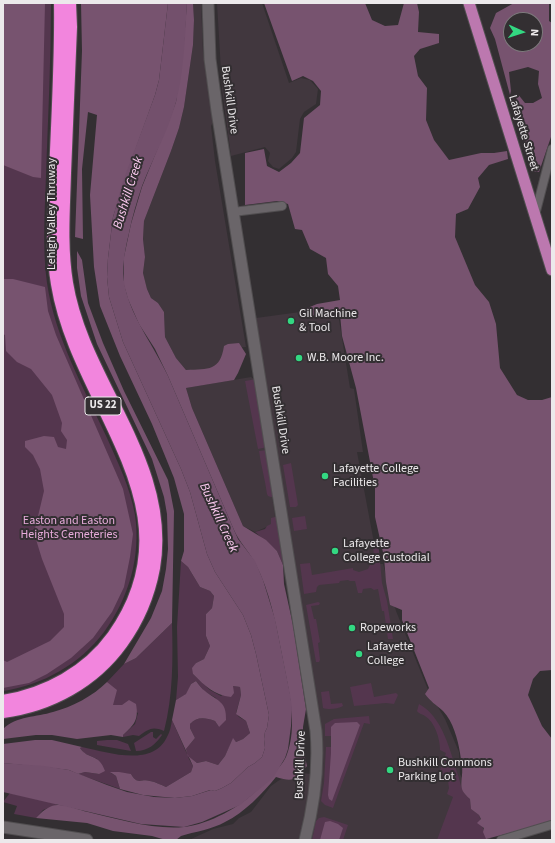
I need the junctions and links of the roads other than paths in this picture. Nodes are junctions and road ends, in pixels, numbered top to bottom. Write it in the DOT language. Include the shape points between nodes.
graph roads {
  1 [pos="60,3"];
  2 [pos="70,3"];
  3 [pos="208,3"];
  4 [pos="469,3"];
  5 [pos="552,149"];
  6 [pos="282,206"];
  7 [pos="233,212"];
  8 [pos="535,216"];
  9 [pos="552,270"];
  10 [pos="3,701"];
  11 [pos="3,712"];
  12 [pos="551,825"];
  13 [pos="3,827"];
  14 [pos="87,840"];
  15 [pos="305,840"];
  16 [pos="501,840"];
  1 -- 10 [label="highway, Lehigh Valley Thruway / US 22" via="54,224 56,282 64,317 74,342 136,481 144,515 145,547 141,574 133,600 120,626 101,650 74,674 52,686 27,696"];
  2 -- 11 [label="highway, Lehigh Valley Thruway / US 22" via="64,224 67,283 83,339 146,477 156,514 157,548 144,604 126,637 109,658 80,683 57,696 31,707"];
  3 -- 7 [label="street, Bushkill Drive" via="213,82"];
  4 -- 8 [label="main road, Lafayette Street"];
  5 -- 8 [label="street"];
  6 -- 7 [label="street"];
  7 -- 15 [label="street, Bushkill Drive" via="316,731 314,792"];
  8 -- 9 [label="main road, Lafayette Street"];
  12 -- 16 [label="street"];
  13 -- 14 [label="street"];
}
